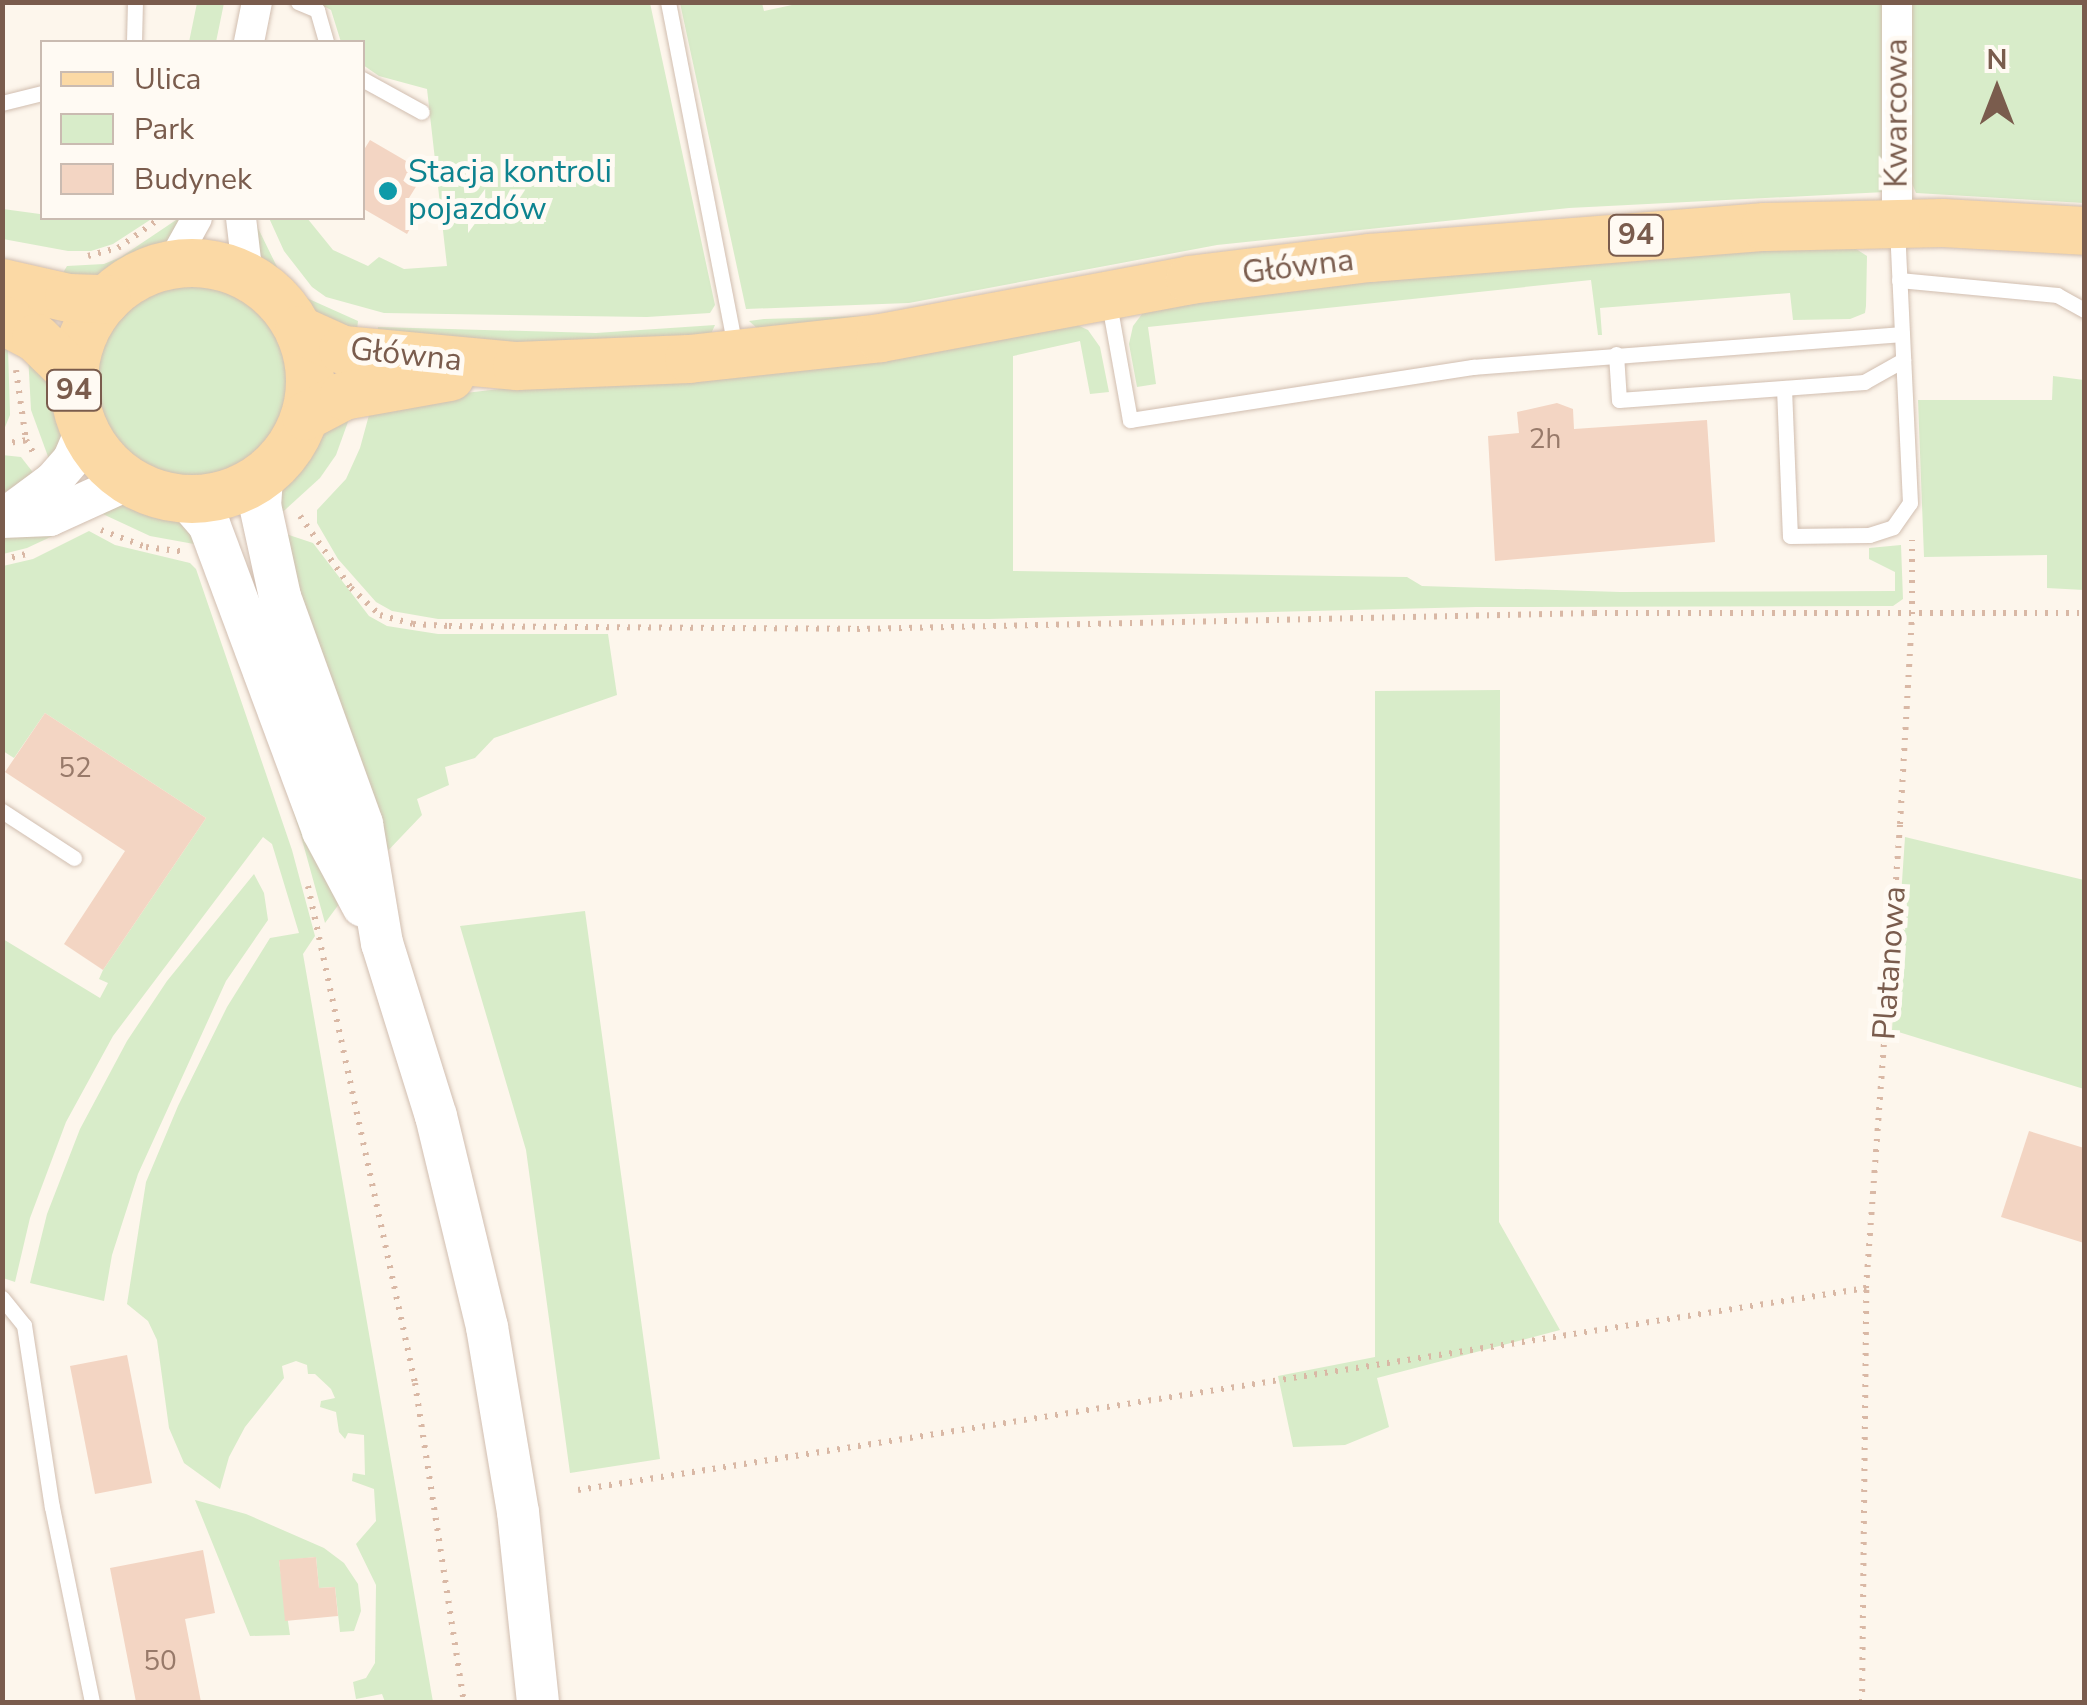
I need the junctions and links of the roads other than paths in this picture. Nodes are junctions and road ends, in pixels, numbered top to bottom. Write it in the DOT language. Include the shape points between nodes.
graph roads {
  1 [pos="135,2"];
  2 [pos="256,2"];
  3 [pos="298,2"];
  4 [pos="668,2"];
  5 [pos="1897,2"];
  6 [pos="134,40"];
  7 [pos="250,40"];
  8 [pos="325,40"];
  9 [pos="365,81"];
  10 [pos="40,94"];
  11 [pos="2,103"];
  12 [pos="422,112"];
  13 [pos="196,220"];
  14 [pos="241,220"];
  15 [pos="1897,223"];
  16 [pos="2084,232"];
  17 [pos="172,263"];
  18 [pos="248,276"];
  19 [pos="1899,280"];
  20 [pos="2,284"];
  21 [pos="1107,294"];
  22 [pos="107,298"];
  23 [pos="2084,310"];
  24 [pos="299,330"];
  25 [pos="1902,334"];
  26 [pos="9,340"];
  27 [pos="1616,354"];
  28 [pos="736,356"];
  29 [pos="1903,360"];
  30 [pos="517,366"];
  31 [pos="73,374"];
  32 [pos="1784,388"];
  33 [pos="306,416"];
  34 [pos="84,431"];
  35 [pos="262,478"];
  36 [pos="129,481"];
  37 [pos="188,500"];
  38 [pos="2,519"];
  39 [pos="2,811"];
  40 [pos="74,858"];
  41 [pos="382,943"];
  42 [pos="2,1298"];
  43 [pos="92,1702"];
  44 [pos="538,1702"];
  1 -- 6 [label="lane"];
  2 -- 7 [label="street"];
  3 -- 8 [label="lane" via="316,10"];
  4 -- 28 [label="lane"];
  5 -- 15 [label="street, Kwarcowa"];
  9 -- 12 [label="lane"];
  10 -- 11 [label="lane"];
  13 -- 17 [label="street"];
  14 -- 18 [label="street"];
  15 -- 16 [label="main road, Główna / 94"];
  15 -- 19 [label="lane"];
  15 -- 21 [label="main road, Główna / 94" via="1475,248"];
  17 -- 18 [label="main road, 94"];
  17 -- 22 [label="main road, 94"];
  18 -- 24 [label="main road, 94"];
  19 -- 23 [label="lane" via="2056,295"];
  19 -- 25 [label="lane"];
  20 -- 22 [label="main road" via="69,298"];
  21 -- 27 [label="lane" via="1130,420 1473,366"];
  21 -- 28 [label="main road, Główna / 94" via="880,338"];
  22 -- 31 [label="main road, 94" via="84,334"];
  24 -- 30 [label="main road, Główna / 94" via="343,350"];
  24 -- 33 [label="main road, 94" via="310,372"];
  25 -- 27 [label="lane"];
  25 -- 29 [label="lane"];
  26 -- 31 [label="main road, 94" via="36,338"];
  27 -- 32 [label="lane" via="1620,400"];
  28 -- 30 [label="main road, Główna / 94"];
  29 -- 32 [label="lane" via="1864,382"];
  29 -- 32 [label="lane" via="1910,504 1893,527 1868,534 1790,536"];
  30 -- 33 [label="main road, Główna / 94" via="344,396"];
  31 -- 34 [label="main road, 94"];
  33 -- 35 [label="main road, 94" via="286,453"];
  34 -- 36 [label="main road, 94" via="104,461"];
  34 -- 38 [label="street" via="52,481"];
  35 -- 37 [label="main road, 94"];
  35 -- 41 [label="main road" via="260,505 280,597 362,824"];
  36 -- 37 [label="main road, 94"];
  36 -- 38 [label="street" via="50,517"];
  37 -- 41 [label="main road" via="210,524 324,830"];
  39 -- 40 [label="lane"];
  41 -- 44 [label="main road" via="436,1116 487,1327 518,1512"];
  42 -- 43 [label="lane" via="24,1325"];
}
